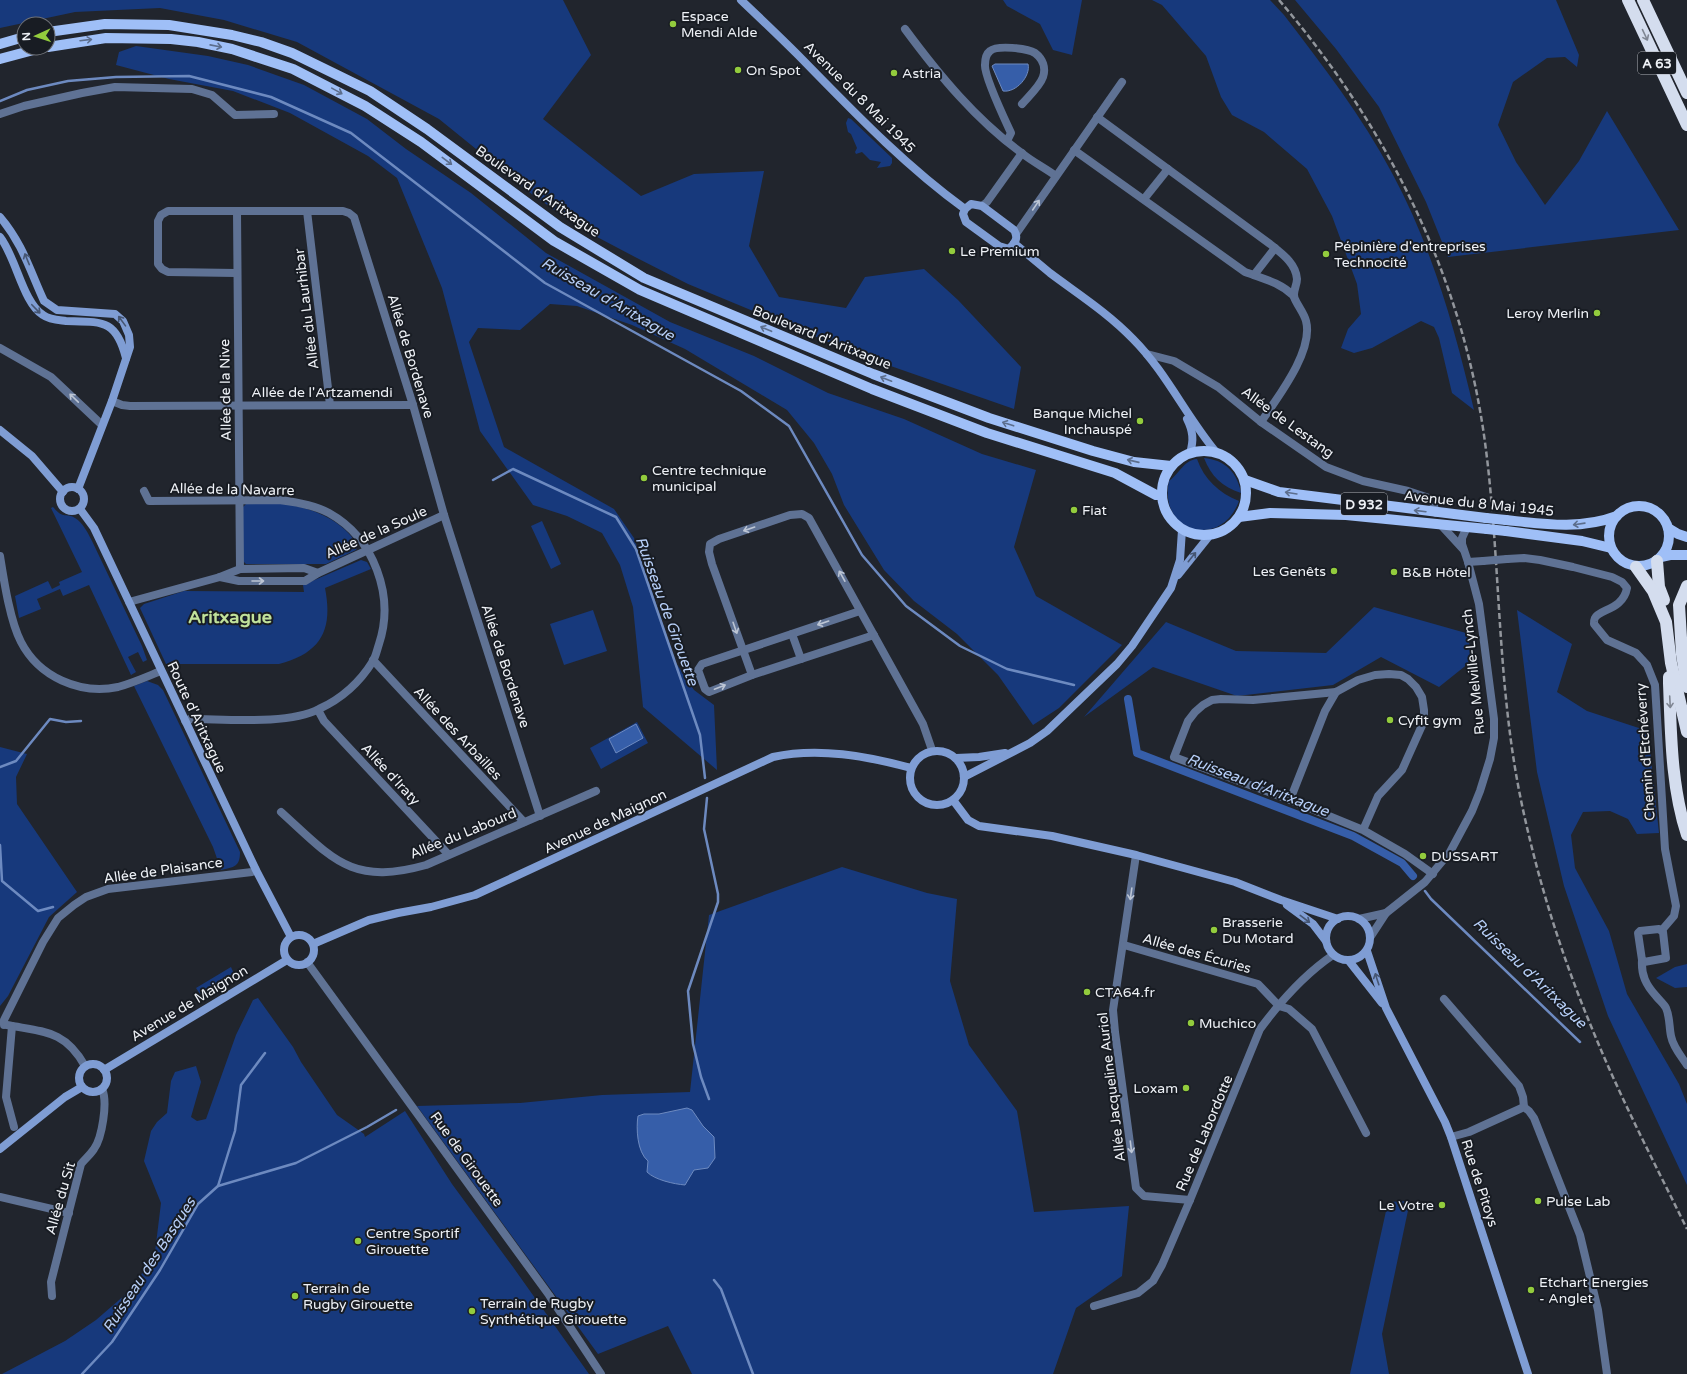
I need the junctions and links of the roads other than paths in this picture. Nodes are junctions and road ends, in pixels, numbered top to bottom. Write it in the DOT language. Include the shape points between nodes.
graph roads {
  1 [pos="741,0"];
  2 [pos="1628,0"];
  3 [pos="1643,0"];
  4 [pos="905,29"];
  5 [pos="56,31"];
  6 [pos="16,39"];
  7 [pos="0,44"];
  8 [pos="56,45"];
  9 [pos="16,55"];
  10 [pos="0,59"];
  11 [pos="1122,82"];
  12 [pos="1687,93"];
  13 [pos="1022,104"];
  14 [pos="0,114"];
  15 [pos="274,114"];
  16 [pos="1097,117"];
  17 [pos="1687,125"];
  18 [pos="1007,141"];
  19 [pos="1074,150"];
  20 [pos="1022,153"];
  21 [pos="1168,169"];
  22 [pos="1056,176"];
  23 [pos="1144,199"];
  24 [pos="982,206"];
  25 [pos="965,209"];
  26 [pos="306,211"];
  27 [pos="237,212"];
  28 [pos="0,218"];
  29 [pos="1016,234"];
  30 [pos="0,237"];
  31 [pos="1014,243"];
  32 [pos="1275,248"];
  33 [pos="236,273"];
  34 [pos="1254,275"];
  35 [pos="1294,296"];
  36 [pos="0,348"];
  37 [pos="1147,354"];
  38 [pos="126,358"];
  39 [pos="1169,385"];
  40 [pos="112,401"];
  41 [pos="238,405"];
  42 [pos="330,405"];
  43 [pos="413,405"];
  44 [pos="1261,422"];
  45 [pos="102,425"];
  46 [pos="0,430"];
  47 [pos="1216,452"];
  48 [pos="1190,453"];
  49 [pos="1171,466"];
  50 [pos="1245,480"];
  51 [pos="78,489"];
  52 [pos="144,491"];
  53 [pos="63,492"];
  54 [pos="1162,495"];
  55 [pos="239,500"];
  56 [pos="80,508"];
  57 [pos="1436,512"];
  58 [pos="444,515"];
  59 [pos="1617,516"];
  60 [pos="1239,517"];
  61 [pos="1440,524"];
  62 [pos="1467,527"];
  63 [pos="1668,528"];
  64 [pos="1182,530"];
  65 [pos="1210,535"];
  66 [pos="1687,537"];
  67 [pos="1611,548"];
  68 [pos="1463,550"];
  69 [pos="367,551"];
  70 [pos="1687,555"];
  71 [pos="0,556"];
  72 [pos="1659,559"];
  73 [pos="1468,562"];
  74 [pos="1636,567"];
  75 [pos="240,569"];
  76 [pos="318,573"];
  77 [pos="220,577"];
  78 [pos="1175,578"];
  79 [pos="1687,586"];
  80 [pos="129,602"];
  81 [pos="860,611"];
  82 [pos="792,634"];
  83 [pos="874,635"];
  84 [pos="743,650"];
  85 [pos="1682,654"];
  86 [pos="801,659"];
  87 [pos="373,660"];
  88 [pos="1671,663"];
  89 [pos="161,671"];
  90 [pos="752,675"];
  91 [pos="1687,687"];
  92 [pos="1336,692"];
  93 [pos="318,710"];
  94 [pos="185,721"];
  95 [pos="1687,732"];
  96 [pos="932,750"];
  97 [pos="1013,751"];
  98 [pos="956,758"];
  99 [pos="911,768"];
  100 [pos="964,777"];
  101 [pos="596,791"];
  102 [pos="953,800"];
  103 [pos="1290,800"];
  104 [pos="281,812"];
  105 [pos="540,816"];
  106 [pos="524,822"];
  107 [pos="1363,830"];
  108 [pos="1687,835"];
  109 [pos="448,854"];
  110 [pos="1136,855"];
  111 [pos="256,870"];
  112 [pos="1432,874"];
  113 [pos="1281,900"];
  114 [pos="1386,913"];
  115 [pos="1338,919"];
  116 [pos="1359,919"];
  117 [pos="1662,930"];
  118 [pos="1371,936"];
  119 [pos="291,937"];
  120 [pos="1326,940"];
  121 [pos="312,944"];
  122 [pos="1124,945"];
  123 [pos="1367,951"];
  124 [pos="1333,955"];
  125 [pos="287,960"];
  126 [pos="1642,960"];
  127 [pos="1349,961"];
  128 [pos="307,962"];
  129 [pos="1444,999"];
  130 [pos="1279,1006"];
  131 [pos="1386,1008"];
  132 [pos="5,1025"];
  133 [pos="85,1066"];
  134 [pos="1687,1066"];
  135 [pos="104,1070"];
  136 [pos="82,1087"];
  137 [pos="102,1089"];
  138 [pos="1524,1107"];
  139 [pos="14,1127"];
  140 [pos="1366,1133"];
  141 [pos="1451,1137"];
  142 [pos="0,1149"];
  143 [pos="0,1197"];
  144 [pos="1190,1200"];
  145 [pos="69,1213"];
  146 [pos="52,1296"];
  147 [pos="1094,1306"];
  148 [pos="600,1374"];
  149 [pos="1528,1374"];
  150 [pos="1607,1374"];
  1 -- 25 [label="street, Avenue du 8 Mai 1945" via="907,163"];
  2 -- 17 [label="highway, A 63, one-way"];
  3 -- 12 [label="highway, A 63"];
  4 -- 18 [label="street" via="939,74"];
  49 -- 5 [label="main road, Boulevard d'Aritxague, one-way" via="1134,462 989,418 874,374 644,278 560,227 427,129 370,91 292,53 232,35 169,25 105,24"];
  6 -- 7 [label="main road"];
  8 -- 54 [label="main road, Boulevard d'Aritxague, one-way" via="106,38 171,39 232,49 293,69 365,106 421,142 554,240 640,290 872,389 987,434 1115,473"];
  9 -- 10 [label="main road"];
  11 -- 16 [label="street"];
  13 -- 18 [label="street" via="1043,79 1042,60 1034,52 999,47 991,50 986,56 985,72 1011,133"];
  14 -- 15 [label="street" via="38,103 115,87 192,89 212,95 235,115"];
  16 -- 19 [label="street"];
  16 -- 21 [label="street"];
  18 -- 20 [label="street"];
  19 -- 22 [label="street"];
  19 -- 23 [label="street"];
  20 -- 22 [label="street"];
  20 -- 24 [label="street"];
  21 -- 23 [label="street"];
  21 -- 32 [label="street"];
  29 -- 22 [label="street, one-way"];
  23 -- 34 [label="street" via="1245,272"];
  24 -- 25 [label="street" via="971,204"];
  24 -- 29 [label="street"];
  25 -- 31 [label="street" via="963,214 966,222 999,246 1008,249"];
  26 -- 27 [label="street, Allée de Bordenave"];
  26 -- 42 [label="street, Allée du Laurhibar"];
  26 -- 43 [label="street, Allée de Bordenave" via="343,211 354,217"];
  27 -- 33 [label="street, Allée de la Nive"];
  27 -- 33 [label="street, Allée de Bordenave" via="168,211 161,215 158,221 158,264 162,269 168,272"];
  38 -- 28 [label="street, one-way" via="130,347 129,335 119,316 109,312 57,310 44,301 23,250"];
  29 -- 31 [label="street"];
  30 -- 38 [label="street, one-way" via="37,311 57,320 92,322 108,326 118,334"];
  31 -- 37 [label="street" via="1121,327"];
  32 -- 34 [label="street"];
  32 -- 35 [label="street" via="1294,266 1297,279"];
  33 -- 41 [label="street, Allée de la Nive"];
  34 -- 35 [label="street" via="1275,282"];
  35 -- 44 [label="street" via="1307,323 1306,346 1300,361"];
  45 -- 36 [label="street, one-way" via="51,377"];
  37 -- 39 [label="street"];
  37 -- 44 [label="street, Allée de Lestang" via="1174,361 1201,376"];
  38 -- 40 [label="street"];
  39 -- 47 [label="street" via="1203,437"];
  39 -- 48 [label="street" via="1190,427 1193,438"];
  40 -- 41 [label="street, Allée de l'Artzamendi" via="130,406"];
  40 -- 45 [label="street"];
  41 -- 42 [label="street, Allée de l'Artzamendi"];
  41 -- 55 [label="street, Allée de la Nive"];
  42 -- 43 [label="street, Allée de l'Artzamendi"];
  43 -- 58 [label="street, Allée de Bordenave"];
  44 -- 57 [label="street, Allée de Lestang" via="1326,467 1364,481 1432,499"];
  45 -- 51 [label="street"];
  46 -- 53 [label="street" via="32,456"];
  47 -- 48 [label="main road"];
  47 -- 50 [label="main road" via="1233,462"];
  48 -- 49 [label="main road"];
  49 -- 54 [label="main road" via="1164,480"];
  57 -- 50 [label="main road, Avenue du 8 Mai 1945 / D 932, one-way" via="1279,492"];
  50 -- 60 [label="main road" via="1245,506"];
  51 -- 53 [label="street" via="68,488"];
  51 -- 56 [label="street" via="84,498 83,506"];
  52 -- 55 [label="street, Allée de la Navarre" via="149,501"];
  53 -- 56 [label="street" via="60,498 64,508 71,512"];
  54 -- 64 [label="main road" via="1167,513"];
  55 -- 69 [label="street, Allée de la Navarre" via="298,502 328,513 354,533"];
  55 -- 75 [label="street, Allée de la Nive"];
  56 -- 80 [label="street, Route d'Aritxague" via="94,528"];
  59 -- 57 [label="main road, Avenue du 8 Mai 1945 / D 932, one-way, bridge" via="1564,526"];
  58 -- 69 [label="street, Allée de la Soule"];
  58 -- 105 [label="street, Allée de Bordenave"];
  59 -- 63 [label="main road" via="1632,507 1642,506 1657,512"];
  59 -- 67 [label="main road" via="1612,521 1608,535"];
  60 -- 61 [label="main road, Avenue du 8 Mai 1945 / D 932" via="1260,513 1346,515"];
  60 -- 65 [label="main road" via="1226,530"];
  61 -- 62 [label="main road, Avenue du 8 Mai 1945 / D 932"];
  61 -- 68 [label="street, Rue Melville-Lynch"];
  62 -- 67 [label="main road, Avenue du 8 Mai 1945 / D 932, bridge" via="1582,541"];
  62 -- 68 [label="street, Rue Melville-Lynch" via="1462,538"];
  63 -- 66 [label="main road"];
  63 -- 72 [label="main road" via="1668,544"];
  64 -- 65 [label="main road" via="1200,536"];
  64 -- 78 [label="street" via="1180,560"];
  78 -- 65 [label="street, one-way"];
  67 -- 74 [label="main road" via="1621,561"];
  68 -- 73 [label="street, Rue Melville-Lynch"];
  69 -- 76 [label="street, Allée de la Soule"];
  69 -- 87 [label="street, Allée de la Navarre" via="378,572 385,605 383,628"];
  70 -- 72 [label="main road" via="1670,555"];
  71 -- 89 [label="street" via="20,641 29,655 45,671 58,680 92,689 119,686"];
  72 -- 74 [label="main road" via="1643,567"];
  72 -- 85 [label="highway" via="1659,588"];
  73 -- 112 [label="street, Rue Melville-Lynch" via="1479,604 1494,718 1494,738 1480,791 1450,852"];
  73 -- 117 [label="street, Chemin d'Etchéverry, bridge" via="1524,558 1540,560 1612,578 1622,582 1627,588 1620,601 1594,618 1594,624 1607,640 1636,653 1647,665 1655,685 1666,849 1676,906 1674,916"];
  74 -- 88 [label="highway" via="1659,603 1666,622"];
  75 -- 76 [label="street, Allée de la Soule" via="304,568"];
  75 -- 77 [label="street, Allée de la Soule"];
  77 -- 76 [label="street, Allée de la Soule, one-way" via="239,581 305,581"];
  77 -- 80 [label="street, Allée de la Soule"];
  78 -- 97 [label="street" via="1151,618 1117,664 1047,731"];
  79 -- 85 [label="highway" via="1679,605"];
  80 -- 89 [label="street, Route d'Aritxague"];
  81 -- 82 [label="street, one-way"];
  81 -- 83 [label="street"];
  81 -- 84 [label="street, one-way" via="809,518 802,514 790,515 710,544 709,552"];
  82 -- 84 [label="street"];
  82 -- 86 [label="street"];
  83 -- 86 [label="street"];
  83 -- 96 [label="street" via="923,724"];
  84 -- 90 [label="street"];
  84 -- 90 [label="street, one-way" via="702,664 698,670 705,689 709,692"];
  85 -- 91 [label="highway"];
  86 -- 90 [label="street"];
  87 -- 93 [label="street, Allée de la Navarre" via="344,695"];
  87 -- 106 [label="street, Allée des Arbailles"];
  88 -- 95 [label="highway"];
  88 -- 108 [label="highway, one-way" via="1669,683 1673,768 1680,812"];
  89 -- 94 [label="street, Route d'Aritxague"];
  92 -- 103 [label="street" via="1324,711"];
  92 -- 103 [label="street" via="1254,700 1212,700 1203,705 1188,721 1174,757"];
  92 -- 107 [label="street" via="1358,680 1389,674 1401,675 1408,679 1422,697 1424,721 1402,770 1378,796"];
  93 -- 94 [label="street, Allée de la Navarre" via="279,718"];
  93 -- 109 [label="street, Allée d'Iraty" via="324,721"];
  94 -- 111 [label="street, Route d'Aritxague"];
  96 -- 98 [label="street" via="945,752"];
  96 -- 99 [label="street" via="919,756"];
  97 -- 98 [label="street"];
  97 -- 100 [label="street"];
  98 -- 100 [label="street"];
  99 -- 102 [label="street" via="910,784 920,799 936,805"];
  99 -- 121 [label="street, Avenue de Maignon" via="872,758 851,756 801,753 773,757 475,895 369,920"];
  100 -- 102 [label="street" via="961,790"];
  101 -- 105 [label="street, Allée du Labourd"];
  102 -- 110 [label="street" via="968,820 979,826 1052,836"];
  103 -- 107 [label="street"];
  104 -- 109 [label="street, Allée du Labourd" via="327,854 342,864 358,869 382,873 398,872 426,865"];
  105 -- 106 [label="street, Allée du Labourd"];
  106 -- 109 [label="street, Allée du Labourd"];
  107 -- 112 [label="street" via="1405,854"];
  110 -- 113 [label="street" via="1235,882"];
  110 -- 122 [label="street, Allée Jacqueline Auriol, one-way"];
  111 -- 119 [label="street, Route d'Aritxague"];
  111 -- 132 [label="street, Allée de Plaisance" via="108,889 86,897 58,918 43,942 4,1020"];
  112 -- 114 [label="street, Rue Melville-Lynch" via="1414,892"];
  113 -- 115 [label="street"];
  113 -- 120 [label="street, one-way" via="1313,924"];
  114 -- 116 [label="street"];
  114 -- 118 [label="street"];
  115 -- 116 [label="street" via="1348,916"];
  115 -- 120 [label="street" via="1329,928"];
  116 -- 118 [label="street" via="1365,923"];
  117 -- 126 [label="street" via="1638,933"];
  117 -- 126 [label="street" via="1666,958 1644,962"];
  118 -- 123 [label="street"];
  119 -- 121 [label="street" via="306,936"];
  119 -- 125 [label="street" via="284,949"];
  120 -- 124 [label="street"];
  121 -- 128 [label="street" via="312,956"];
  122 -- 130 [label="street, Allée des Écuries" via="1258,984"];
  122 -- 144 [label="street, Allée Jacqueline Auriol, one-way" via="1113,1010 1136,1188 1144,1196"];
  123 -- 127 [label="street" via="1356,960"];
  131 -- 123 [label="street, one-way"];
  124 -- 127 [label="street" via="1340,960"];
  124 -- 130 [label="street, Rue de Labordotte" via="1314,970"];
  125 -- 128 [label="street" via="299,965"];
  125 -- 135 [label="street, Avenue de Maignon"];
  126 -- 134 [label="street" via="1641,971 1644,980 1666,1007 1674,1045"];
  127 -- 131 [label="street"];
  128 -- 148 [label="street, Rue de Girouette" via="549,1295"];
  129 -- 138 [label="street" via="1519,1086"];
  130 -- 140 [label="street, Allée des Écuries" via="1289,1009 1312,1029"];
  130 -- 144 [label="street, Rue de Labordotte" via="1260,1029"];
  131 -- 141 [label="street, Rue de Pitoys"];
  132 -- 133 [label="street" via="57,1036 70,1045"];
  132 -- 139 [label="street, Allée de Plaisance" via="6,1097"];
  133 -- 135 [label="street" via="96,1064"];
  133 -- 136 [label="street" via="79,1076"];
  135 -- 137 [label="street" via="106,1081"];
  136 -- 137 [label="street" via="89,1092"];
  136 -- 142 [label="street" via="65,1097"];
  137 -- 145 [label="street, Allée du Sit" via="105,1109 98,1138 94,1148 81,1164"];
  138 -- 141 [label="street" via="1469,1132"];
  138 -- 150 [label="street" via="1534,1118 1580,1235 1598,1310"];
  141 -- 149 [label="street, Rue de Pitoys"];
  143 -- 145 [label="street"];
  144 -- 147 [label="street, Rue de Labordotte" via="1153,1281 1138,1293"];
  145 -- 146 [label="street, Allée du Sit" via="51,1282"];
}
